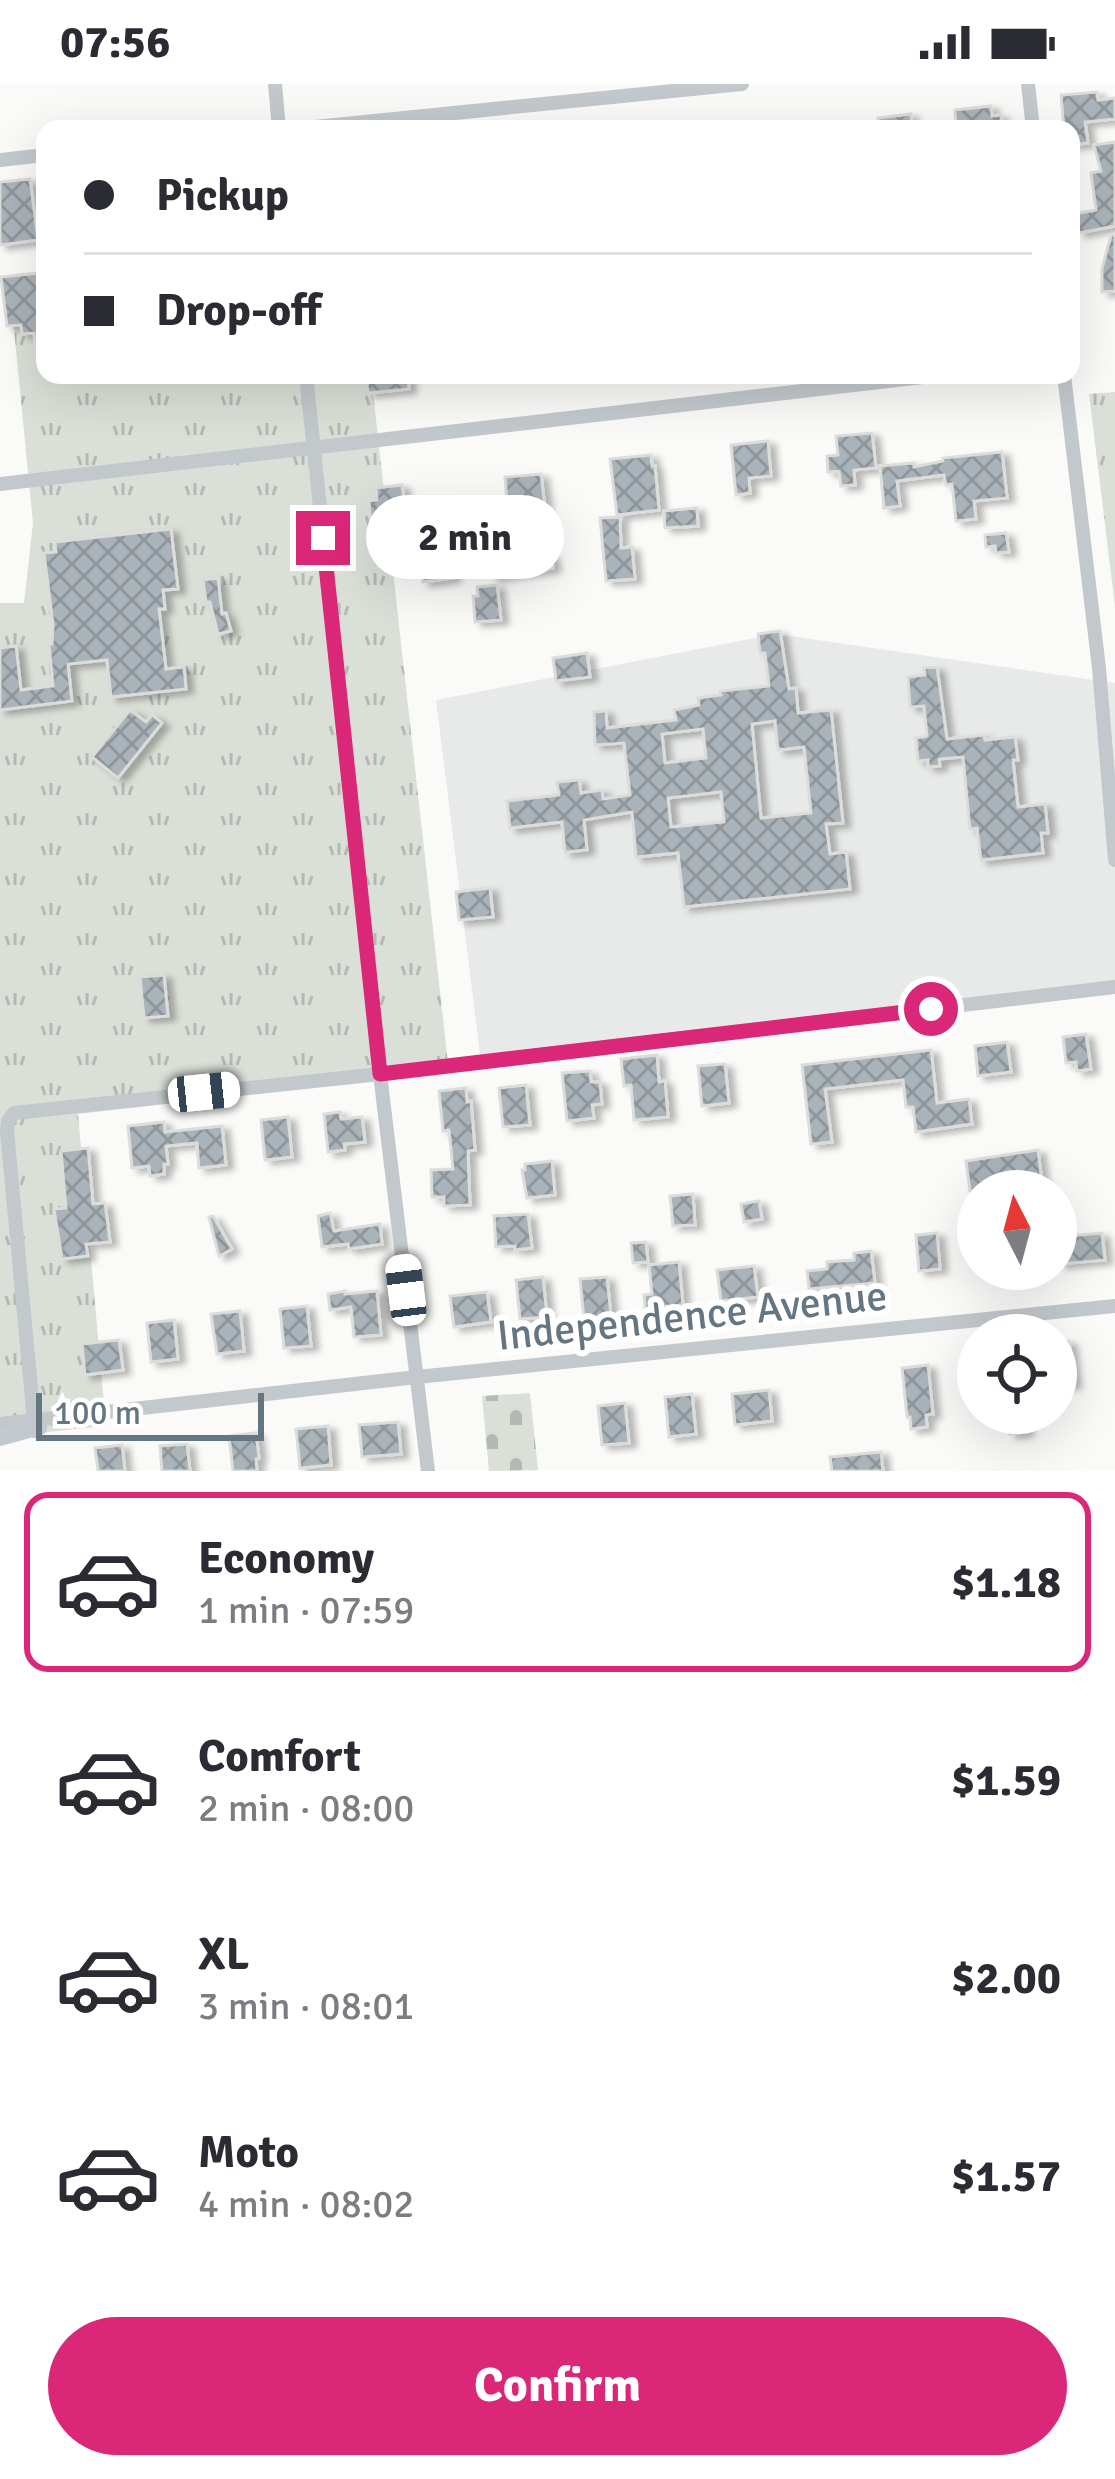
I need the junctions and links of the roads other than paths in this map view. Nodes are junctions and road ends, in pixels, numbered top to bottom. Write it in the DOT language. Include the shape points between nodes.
graph roads {
  1 [pos="275,84"];
  2 [pos="742,84"];
  3 [pos="1028,84"];
  4 [pos="278,120"];
  5 [pos="385,120"];
  6 [pos="1032,120"];
  7 [pos="36,156"];
  8 [pos="0,160"];
  9 [pos="307,384"];
  10 [pos="863,384"];
  11 [pos="1065,384"];
  12 [pos="314,448"];
  13 [pos="0,484"];
  14 [pos="1107,667"];
  15 [pos="1115,860"];
  16 [pos="1115,987"];
  17 [pos="380,1074"];
  18 [pos="1115,1306"];
  19 [pos="416,1377"];
  20 [pos="0,1424"];
  21 [pos="34,1425"];
  22 [pos="0,1439"];
  23 [pos="428,1471"];
  1 -- 4 [label="street"];
  2 -- 5 [label="street"];
  3 -- 6 [label="street"];
  7 -- 8 [label="street"];
  9 -- 12 [label="street"];
  10 -- 12 [label="street"];
  11 -- 14 [label="street"];
  12 -- 13 [label="street"];
  12 -- 17 [label="street"];
  14 -- 15 [label="street"];
  16 -- 17 [label="street"];
  17 -- 19 [label="street"];
  17 -- 21 [label="street" via="14,1113 7,1131"];
  18 -- 19 [label="street, Independence Avenue"];
  19 -- 21 [label="street, Independence Avenue"];
  19 -- 23 [label="street"];
  20 -- 21 [label="street"];
  21 -- 22 [label="street"];
}
